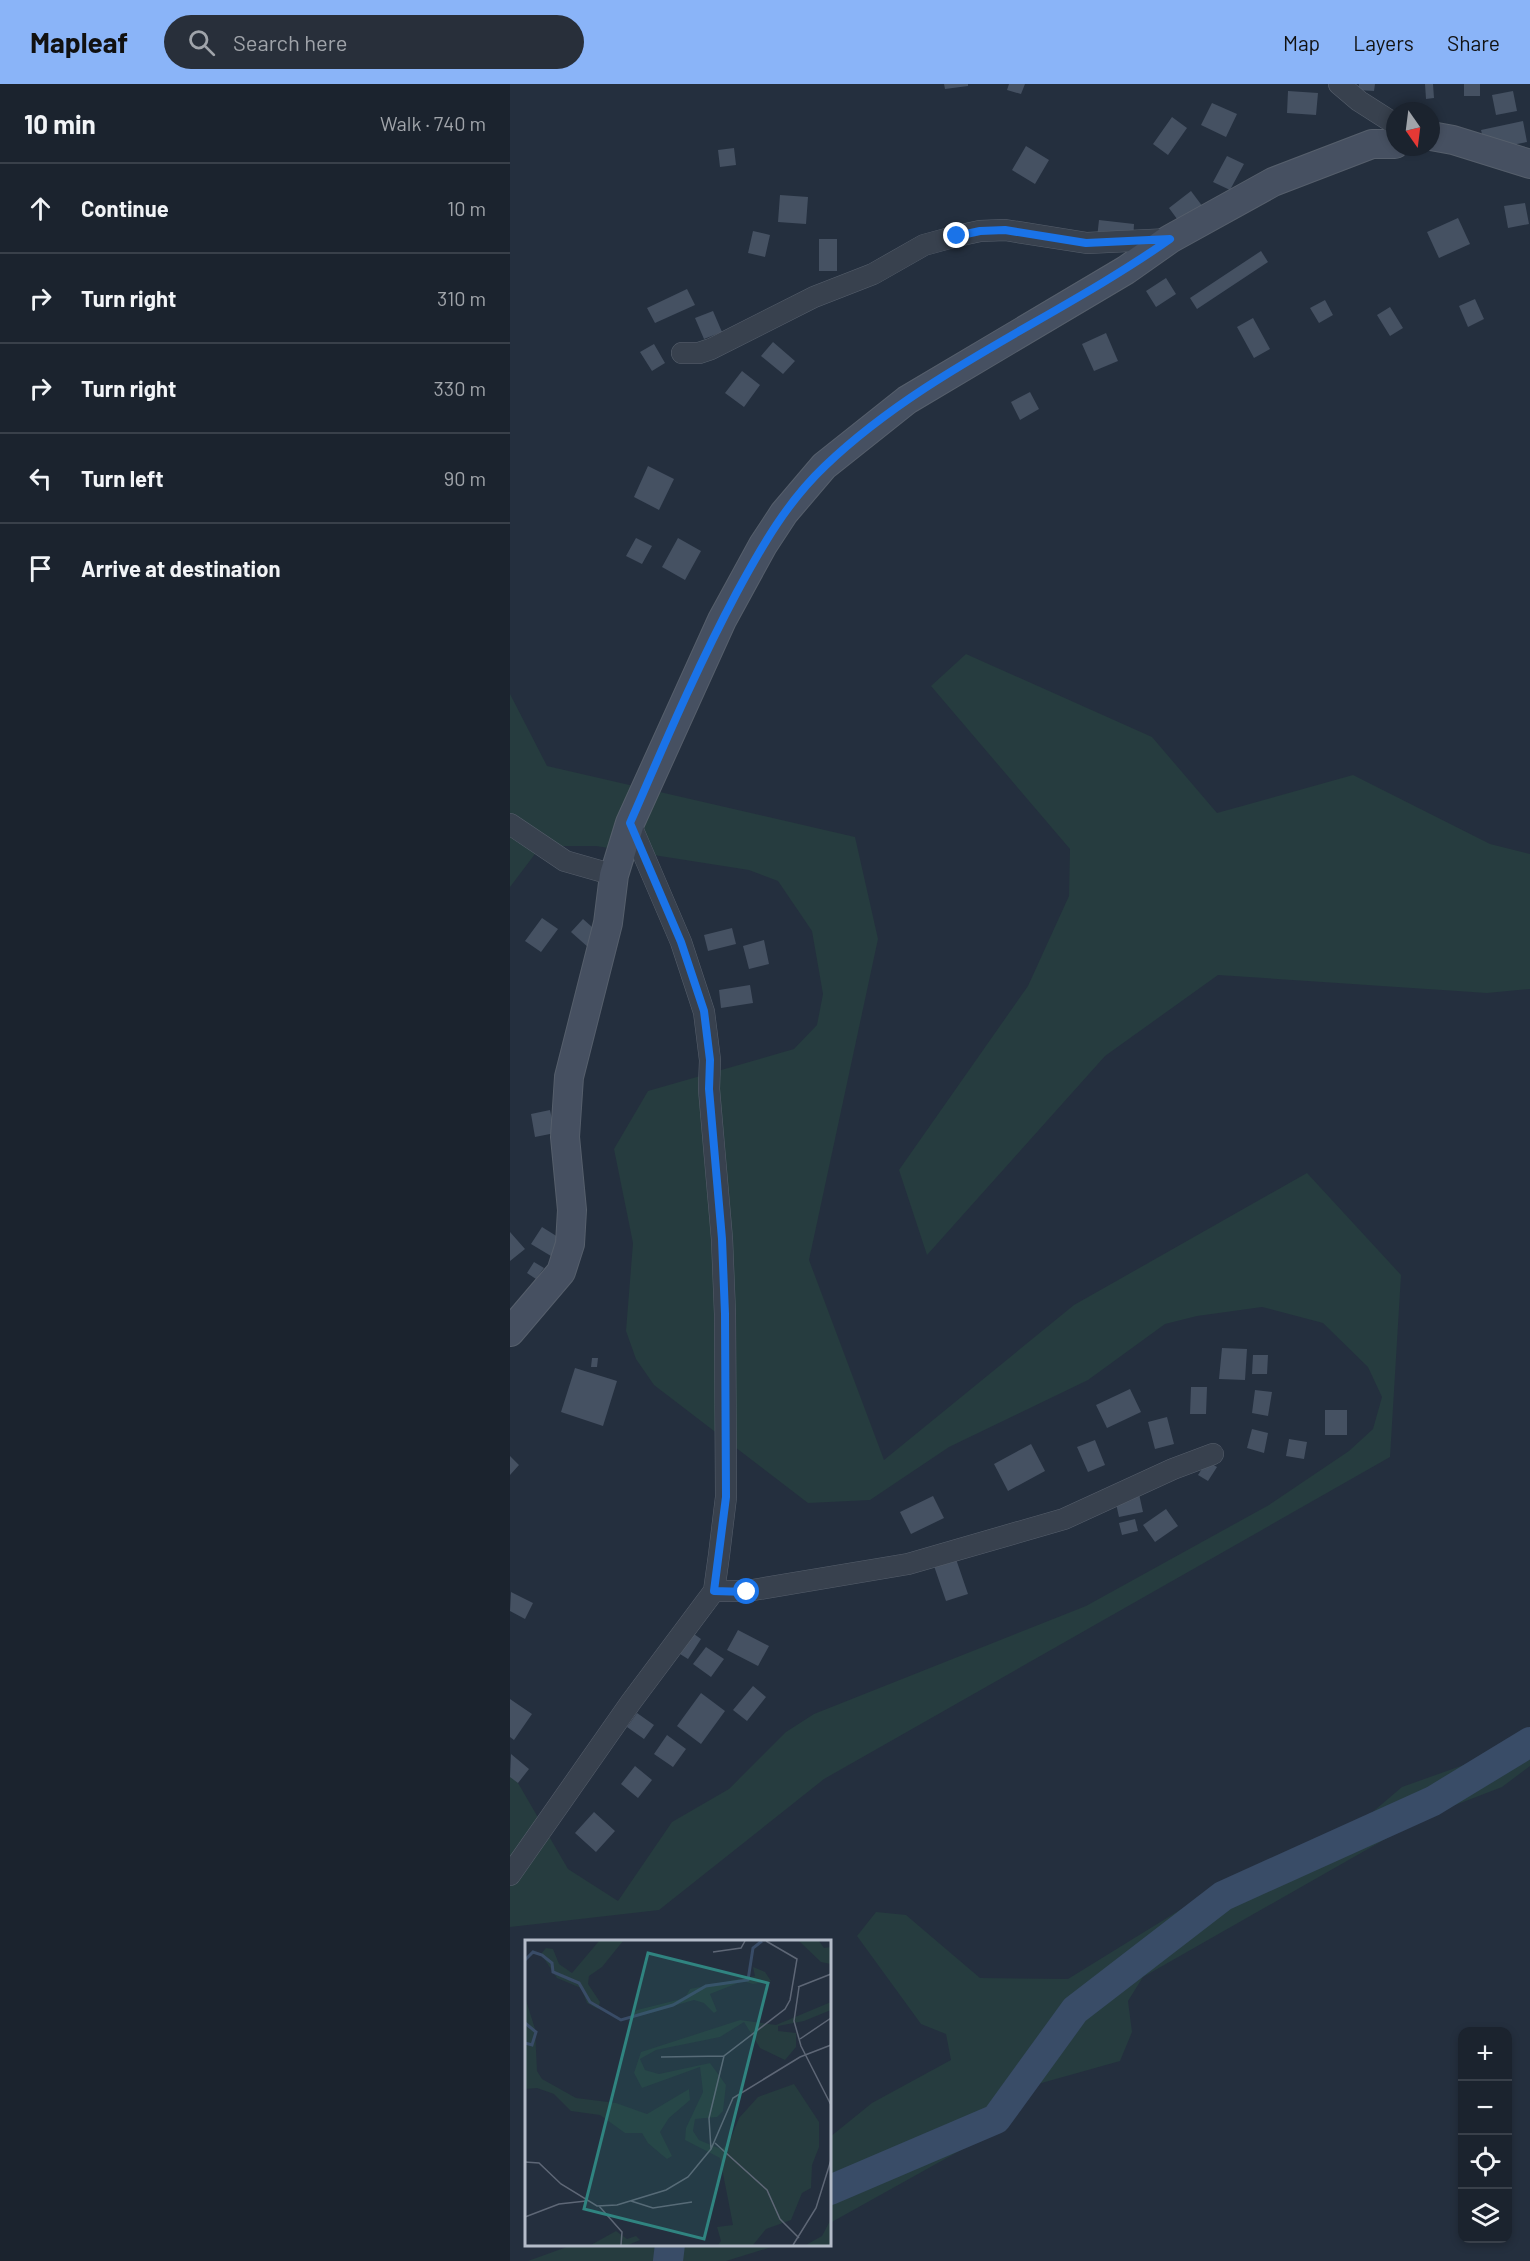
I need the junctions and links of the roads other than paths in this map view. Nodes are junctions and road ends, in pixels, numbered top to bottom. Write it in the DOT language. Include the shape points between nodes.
graph roads {
  1 [pos="1339,84"];
  2 [pos="1386,118"];
  3 [pos="1440,138"];
  4 [pos="1386,144"];
  5 [pos="1479,149"];
  6 [pos="1530,150"];
  7 [pos="1530,164"];
  8 [pos="1170,239"];
  9 [pos="682,353"];
  10 [pos="630,823"];
  11 [pos="510,824"];
  12 [pos="614,874"];
  13 [pos="510,1332"];
  14 [pos="1213,1454"];
  15 [pos="714,1591"];
  16 [pos="510,1875"];
  1 -- 2 [label="street"];
  3 -- 5 [label="street"];
  4 -- 8 [label="street" via="1372,144 1273,182"];
  5 -- 6 [label="street"];
  5 -- 7 [label="street"];
  8 -- 9 [label="street" via="1086,243 1005,230 980,231 924,245 873,274 814,297 711,349"];
  8 -- 10 [label="street" via="1126,270 907,400 844,448 813,478 763,544 722,620"];
  10 -- 12 [label="street"];
  10 -- 15 [label="street" via="681,942 704,1011 710,1060 725,1314 726,1497"];
  11 -- 12 [label="street" via="565,861"];
  12 -- 13 [label="street" via="608,923 569,1077 566,1137 572,1210 570,1244 561,1272"];
  14 -- 15 [label="street" via="1064,1519 908,1564 747,1592"];
  15 -- 16 [label="street"];
}
